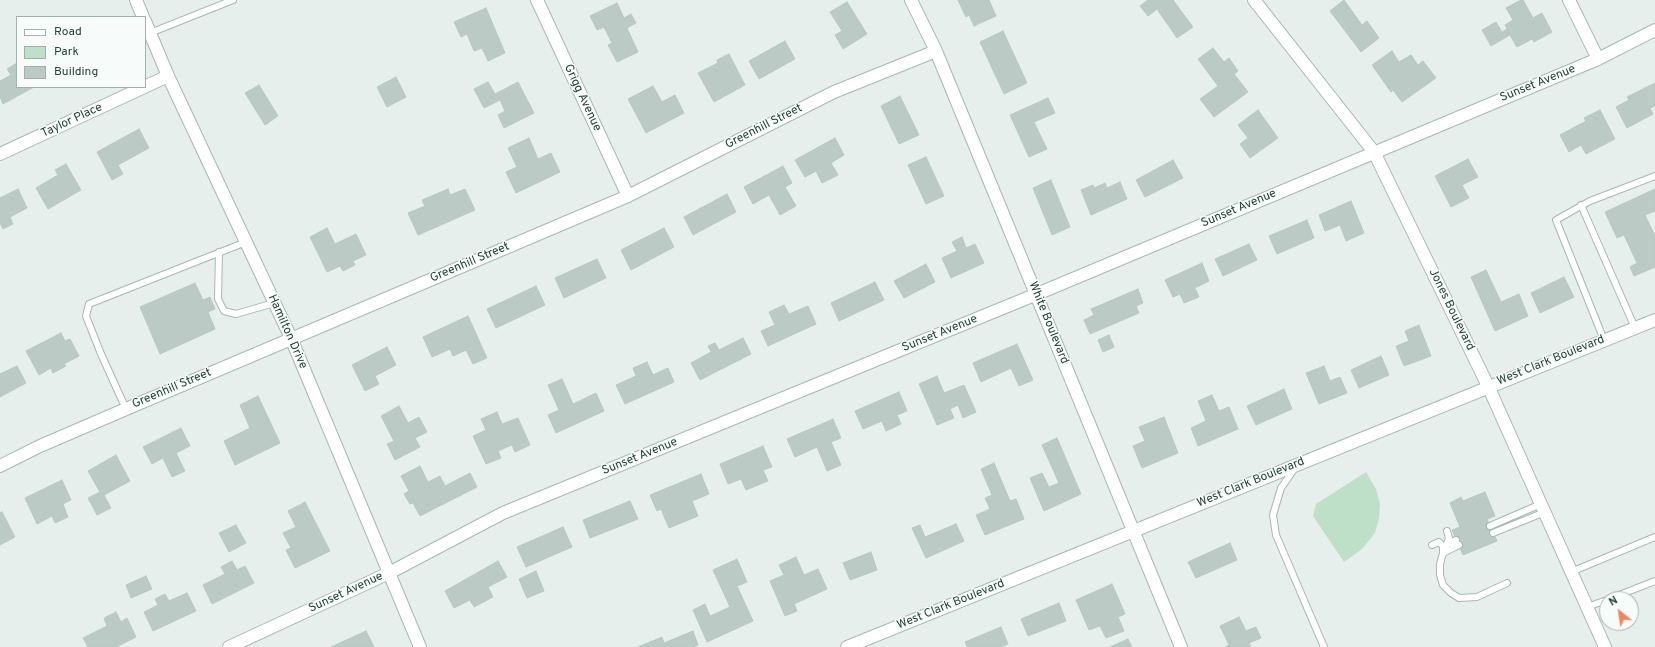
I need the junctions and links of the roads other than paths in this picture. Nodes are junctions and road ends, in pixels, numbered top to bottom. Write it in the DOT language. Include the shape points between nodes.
graph roads {
  1 [pos="136,0"];
  2 [pos="233,0"];
  3 [pos="537,0"];
  4 [pos="911,0"];
  5 [pos="1254,0"];
  6 [pos="1569,0"];
  7 [pos="143,16"];
  8 [pos="146,23"];
  9 [pos="1655,30"];
  10 [pos="150,33"];
  11 [pos="936,51"];
  12 [pos="1598,59"];
  13 [pos="168,76"];
  14 [pos="146,86"];
  15 [pos="142,88"];
  16 [pos="1374,152"];
  17 [pos="0,154"];
  18 [pos="1655,176"];
  19 [pos="628,196"];
  20 [pos="1581,205"];
  21 [pos="246,242"];
  22 [pos="219,252"];
  23 [pos="1037,294"];
  24 [pos="274,303"];
  25 [pos="1655,320"];
  26 [pos="1635,328"];
  27 [pos="290,338"];
  28 [pos="1604,340"];
  29 [pos="1488,386"];
  30 [pos="126,409"];
  31 [pos="1298,464"];
  32 [pos="0,466"];
  33 [pos="1543,508"];
  34 [pos="1490,526"];
  35 [pos="1134,531"];
  36 [pos="1447,531"];
  37 [pos="1493,533"];
  38 [pos="1655,537"];
  39 [pos="1447,544"];
  40 [pos="1432,545"];
  41 [pos="1443,553"];
  42 [pos="1571,572"];
  43 [pos="389,573"];
  44 [pos="1655,581"];
  45 [pos="1507,583"];
  46 [pos="1629,591"];
  47 [pos="1599,602"];
  48 [pos="1587,607"];
  49 [pos="229,647"];
  50 [pos="420,647"];
  51 [pos="847,647"];
  52 [pos="1181,647"];
  53 [pos="1324,647"];
  54 [pos="1605,647"];
  1 -- 7 [label="street"];
  2 -- 10 [label="lane"];
  3 -- 19 [label="street, Grigg Avenue"];
  4 -- 11 [label="street, White Boulevard"];
  5 -- 16 [label="street, Jones Boulevard"];
  6 -- 12 [label="street"];
  8 -- 10 [label="street, Hamilton Drive"];
  9 -- 12 [label="street, Sunset Avenue"];
  10 -- 13 [label="street, Hamilton Drive"];
  11 -- 19 [label="street, Greenhill Street" via="834,92"];
  11 -- 23 [label="street, White Boulevard"];
  12 -- 16 [label="street, Sunset Avenue"];
  13 -- 14 [label="street, Taylor Place"];
  13 -- 21 [label="street, Hamilton Drive"];
  15 -- 17 [label="street, Taylor Place"];
  16 -- 23 [label="street, Sunset Avenue"];
  16 -- 29 [label="street, Jones Boulevard"];
  18 -- 20 [label="lane"];
  19 -- 27 [label="street, Greenhill Street"];
  20 -- 26 [label="lane"];
  20 -- 28 [label="lane" via="1556,220"];
  21 -- 22 [label="lane"];
  21 -- 24 [label="street, Hamilton Drive"];
  22 -- 24 [label="lane" via="218,299 224,311 236,314"];
  22 -- 30 [label="lane" via="89,304 86,316"];
  23 -- 35 [label="street, White Boulevard"];
  23 -- 43 [label="street, Sunset Avenue" via="503,513"];
  24 -- 27 [label="street, Hamilton Drive"];
  25 -- 26 [label="street, West Clark Boulevard"];
  26 -- 28 [label="street, West Clark Boulevard"];
  27 -- 30 [label="street, Greenhill Street"];
  27 -- 43 [label="street, Hamilton Drive"];
  28 -- 29 [label="street, West Clark Boulevard"];
  29 -- 31 [label="street, West Clark Boulevard"];
  29 -- 33 [label="street, Jones Boulevard"];
  30 -- 32 [label="street, Greenhill Street"];
  31 -- 35 [label="street, West Clark Boulevard"];
  31 -- 53 [label="lane" via="1281,488 1273,515 1276,535"];
  33 -- 34 [label="lane"];
  33 -- 37 [label="lane"];
  33 -- 42 [label="street, Jones Boulevard"];
  35 -- 51 [label="street, West Clark Boulevard"];
  35 -- 52 [label="street, White Boulevard"];
  36 -- 39 [label="lane" via="1450,538"];
  38 -- 42 [label="lane"];
  39 -- 41 [label="lane"];
  39 -- 41 [label="lane" via="1458,542"];
  40 -- 41 [label="lane" via="1439,542 1443,546"];
  41 -- 45 [label="lane" via="1440,576 1443,585 1460,598 1477,598"];
  42 -- 48 [label="street, Jones Boulevard"];
  43 -- 49 [label="street, Sunset Avenue"];
  43 -- 50 [label="street, Hamilton Drive"];
  44 -- 46 [label="lane"];
  47 -- 48 [label="lane"];
  48 -- 54 [label="street, Jones Boulevard"];
}
